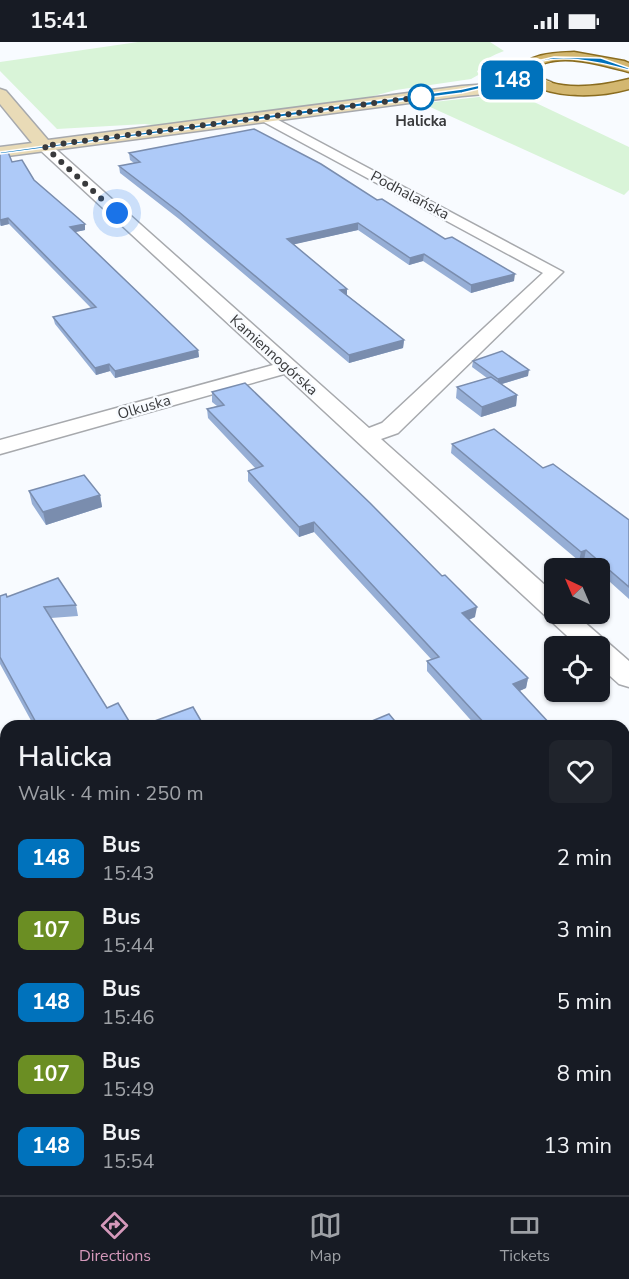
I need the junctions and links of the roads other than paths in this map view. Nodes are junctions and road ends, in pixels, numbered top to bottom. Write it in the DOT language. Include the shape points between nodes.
graph roads {
  1 [pos="542,42"];
  2 [pos="574,57"];
  3 [pos="621,63"];
  4 [pos="629,68"];
  5 [pos="526,75"];
  6 [pos="629,84"];
  7 [pos="546,85"];
  8 [pos="587,90"];
  9 [pos="462,91"];
  10 [pos="0,94"];
  11 [pos="625,100"];
  12 [pos="267,118"];
  13 [pos="44,146"];
  14 [pos="0,152"];
  15 [pos="287,367"];
  16 [pos="366,437"];
  17 [pos="0,447"];
  18 [pos="544,599"];
  19 [pos="571,624"];
  20 [pos="584,636"];
  21 [pos="610,660"];
  22 [pos="629,677"];
  1 -- 2 [label="main road"];
  2 -- 3 [label="main road"];
  2 -- 5 [label="main road" via="532,56"];
  3 -- 4 [label="main road"];
  5 -- 7 [label="main road"];
  5 -- 9 [label="street"];
  6 -- 8 [label="main road"];
  6 -- 11 [label="main road"];
  7 -- 8 [label="main road"];
  7 -- 9 [label="street"];
  8 -- 11 [label="main road"];
  9 -- 12 [label="street"];
  10 -- 13 [label="street, Kamiennogórska"];
  12 -- 13 [label="street"];
  12 -- 16 [label="street, Podhalańska" via="554,272 390,428"];
  13 -- 14 [label="street"];
  13 -- 15 [label="street, Kamiennogórska"];
  15 -- 16 [label="street, Kamiennogórska"];
  15 -- 17 [label="street, Olkuska"];
  16 -- 18 [label="street, Kamiennogórska"];
  19 -- 20 [label="street"];
  21 -- 22 [label="street"];
}
